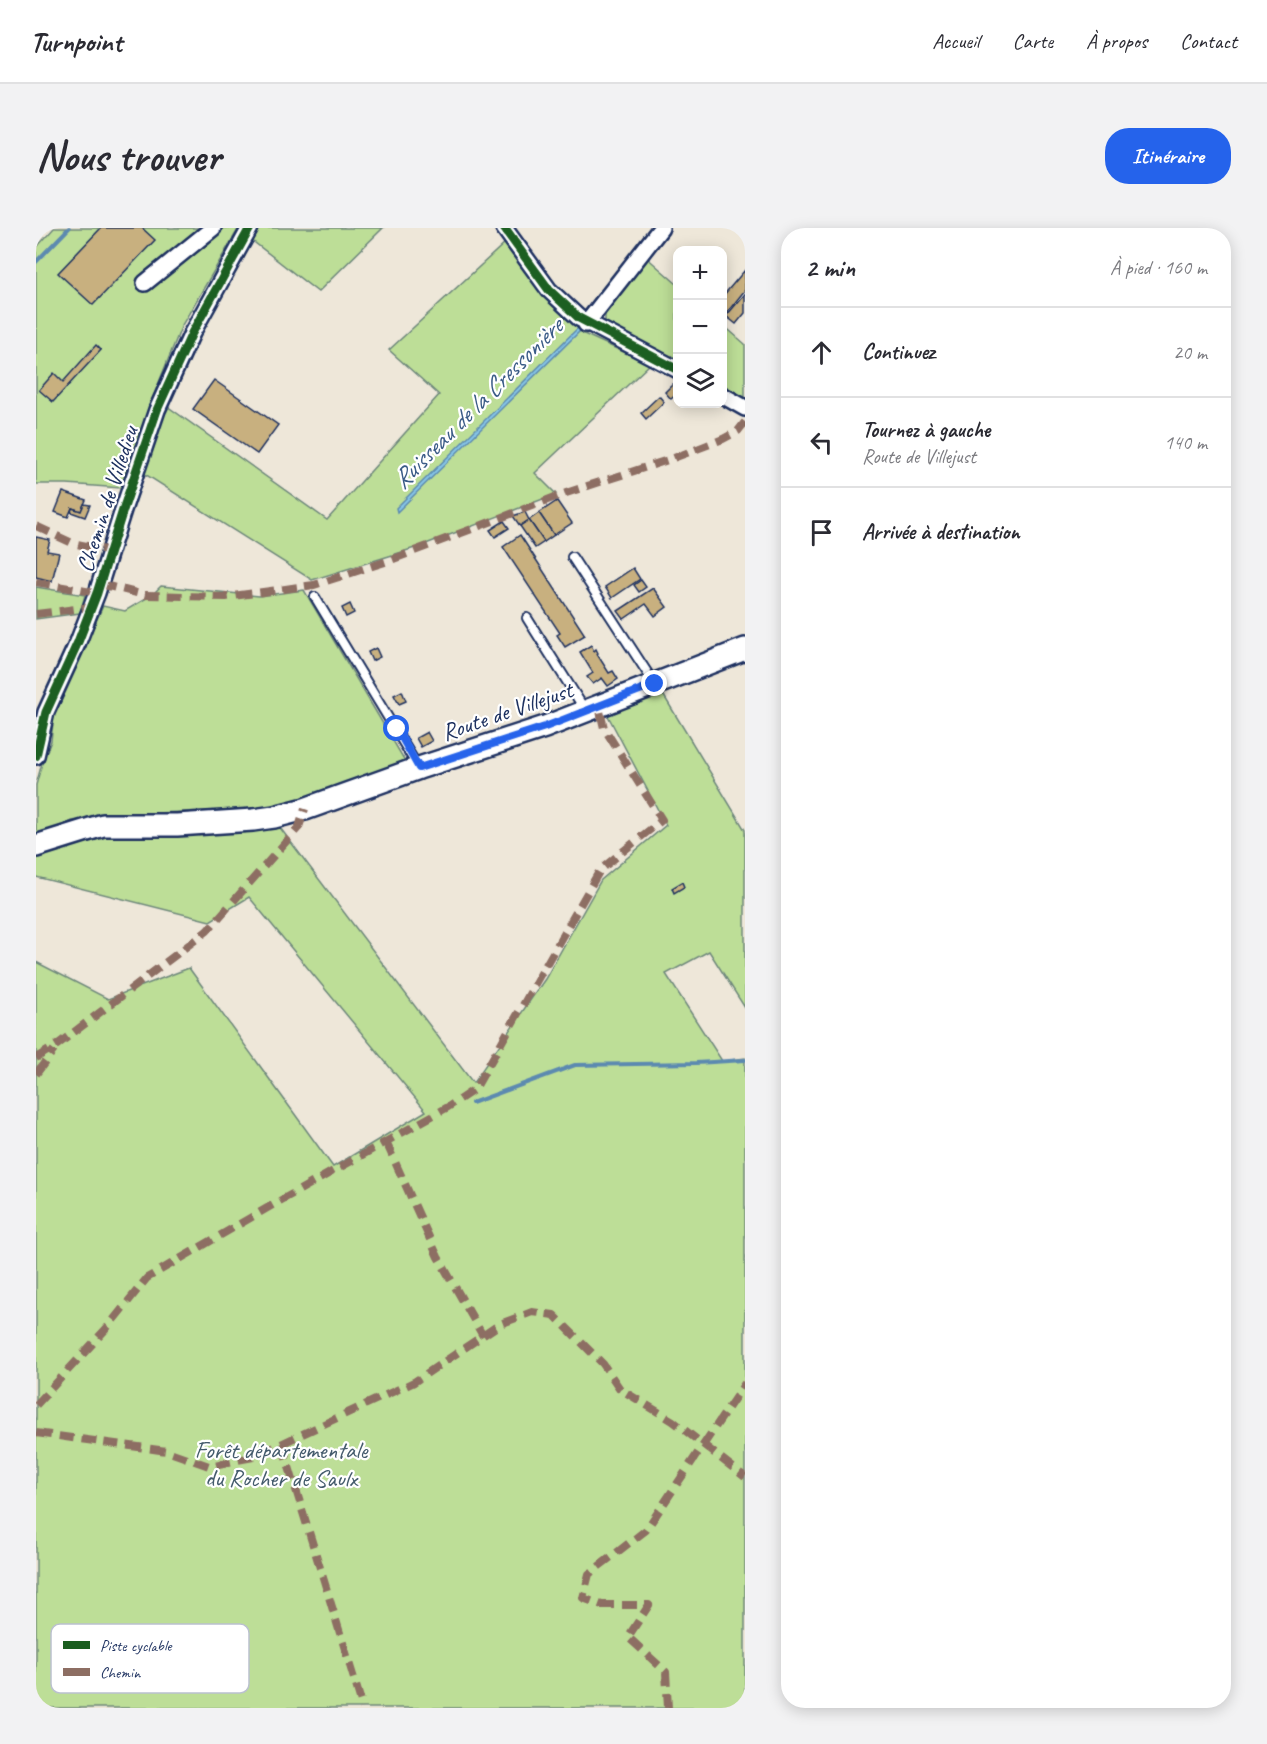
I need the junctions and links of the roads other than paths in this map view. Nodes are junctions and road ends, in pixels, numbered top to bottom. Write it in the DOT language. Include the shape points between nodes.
graph roads {
  1 [pos="213,228"];
  2 [pos="250,228"];
  3 [pos="504,228"];
  4 [pos="661,228"];
  5 [pos="145,282"];
  6 [pos="586,324"];
  7 [pos="673,368"];
  8 [pos="727,397"];
  9 [pos="745,408"];
  10 [pos="572,557"];
  11 [pos="315,597"];
  12 [pos="527,618"];
  13 [pos="745,650"];
  14 [pos="655,684"];
  15 [pos="586,712"];
  16 [pos="36,756"];
  17 [pos="419,768"];
  18 [pos="36,846"];
  1 -- 5 [label="street"];
  2 -- 16 [label="street, Chemin de Villedieu" via="192,333 158,410 97,593 46,712"];
  3 -- 6 [label="street" via="549,290"];
  4 -- 6 [label="street"];
  6 -- 7 [label="street"];
  8 -- 9 [label="street"];
  10 -- 14 [label="lane"];
  11 -- 17 [label="lane"];
  12 -- 15 [label="lane"];
  13 -- 14 [label="main road, Route de Villejust"];
  14 -- 15 [label="main road, Route de Villejust"];
  15 -- 17 [label="main road, Route de Villejust"];
  17 -- 18 [label="main road, Route de Villejust" via="274,817 177,825 103,825"];
}
